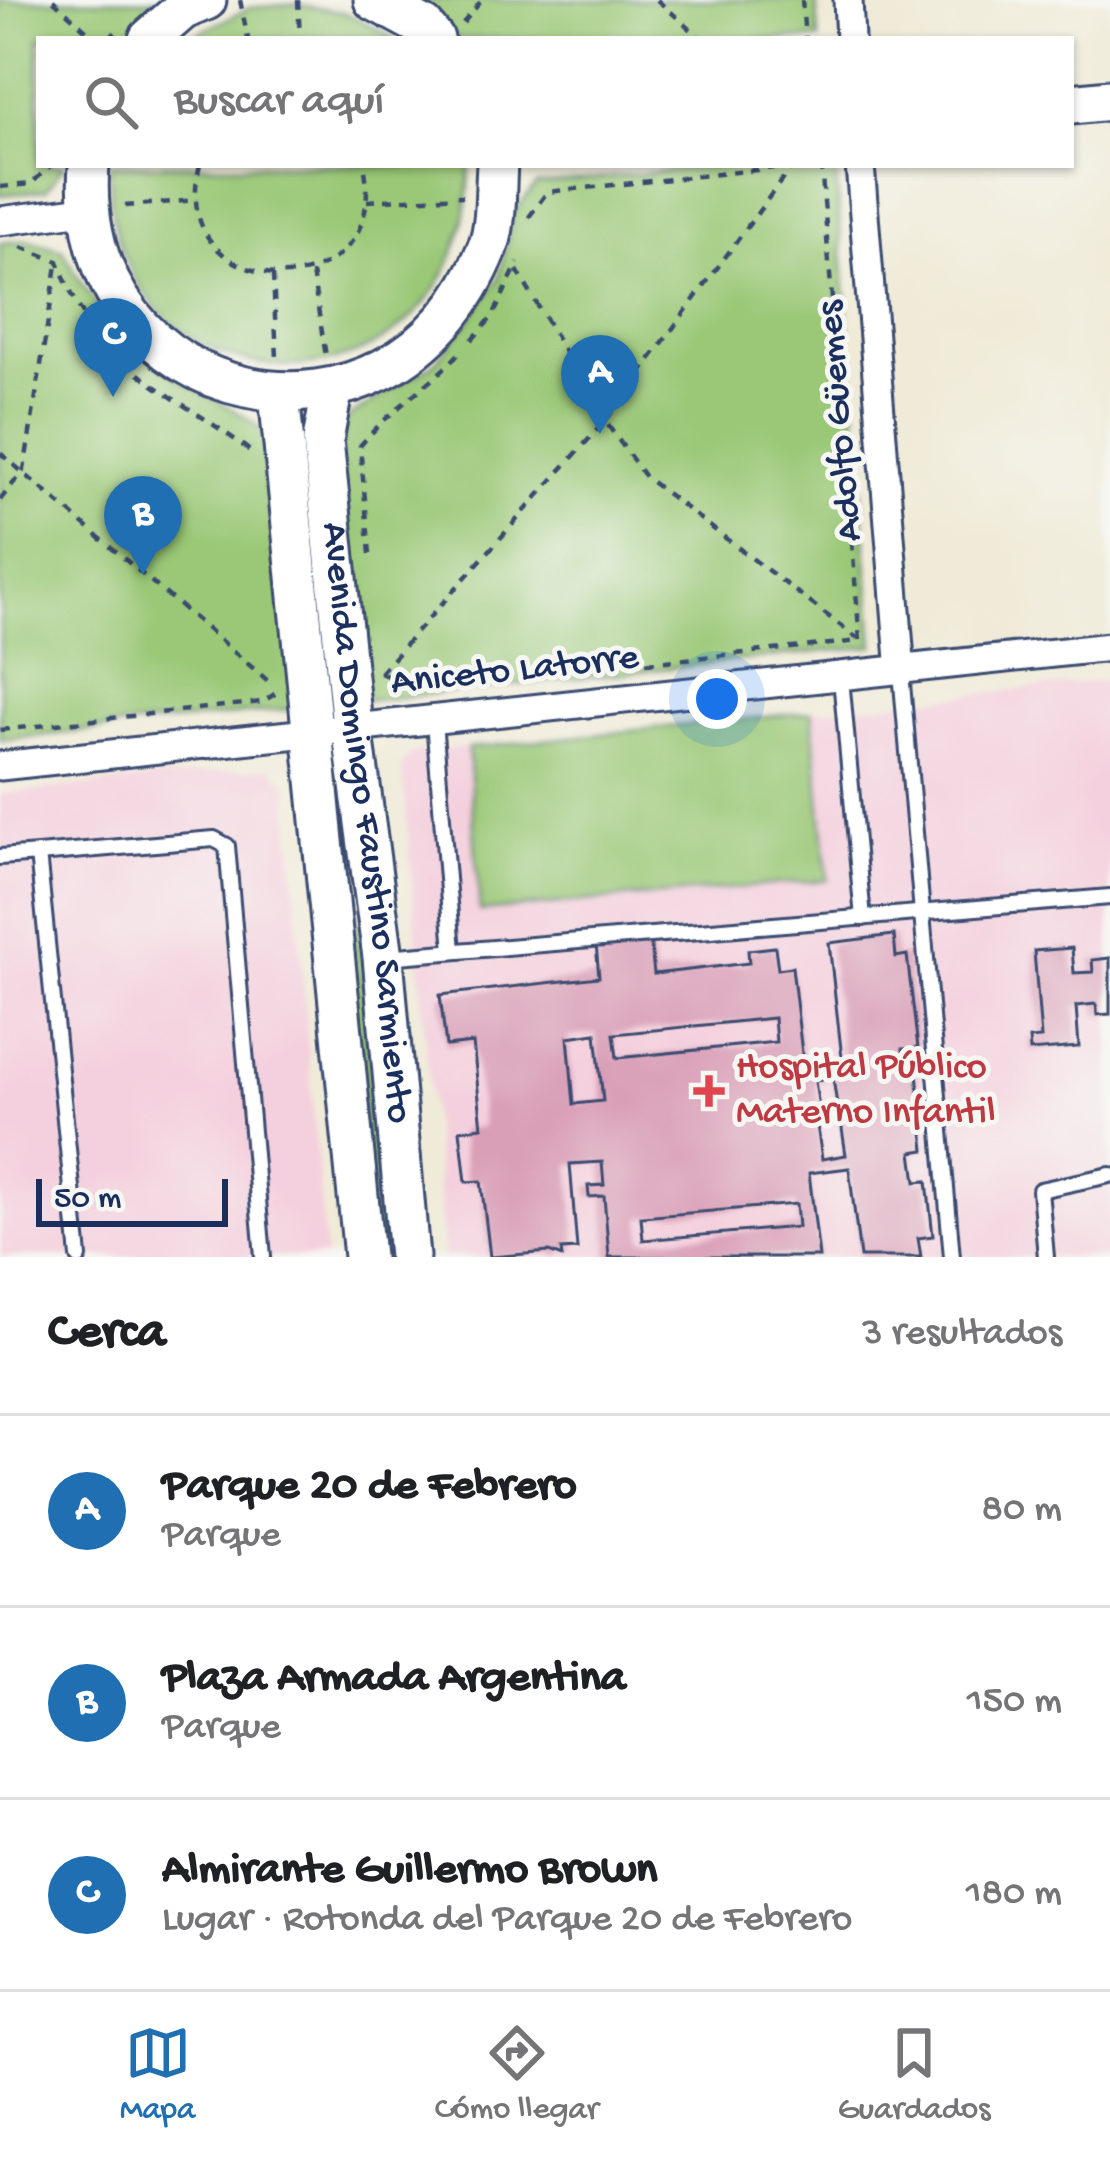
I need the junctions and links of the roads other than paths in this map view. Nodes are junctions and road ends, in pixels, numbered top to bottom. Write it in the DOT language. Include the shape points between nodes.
graph roads {
  1 [pos="206,0"];
  2 [pos="374,0"];
  3 [pos="848,0"];
  4 [pos="448,32"];
  5 [pos="152,36"];
  6 [pos="850,36"];
  7 [pos="1110,100"];
  8 [pos="1074,104"];
  9 [pos="88,168"];
  10 [pos="860,168"];
  11 [pos="496,180"];
  12 [pos="86,210"];
  13 [pos="0,221"];
  14 [pos="332,391"];
  15 [pos="279,394"];
  16 [pos="1110,647"];
  17 [pos="901,672"];
  18 [pos="841,678"];
  19 [pos="434,721"];
  20 [pos="333,728"];
  21 [pos="0,766"];
  22 [pos="38,854"];
  23 [pos="0,857"];
  24 [pos="1110,897"];
  25 [pos="920,913"];
  26 [pos="863,918"];
  27 [pos="453,951"];
  28 [pos="383,957"];
  29 [pos="1110,1175"];
  30 [pos="79,1257"];
  31 [pos="263,1257"];
  32 [pos="364,1257"];
  33 [pos="409,1257"];
  34 [pos="952,1257"];
  35 [pos="1046,1257"];
  1 -- 5 [label="main road"];
  2 -- 4 [label="main road"];
  3 -- 6 [label="street"];
  7 -- 8 [label="main road"];
  9 -- 12 [label="main road"];
  10 -- 17 [label="street, Adolfo Güemes"];
  11 -- 14 [label="main road" via="490,243 454,312 395,364"];
  12 -- 13 [label="street"];
  12 -- 15 [label="main road" via="104,277 149,337 213,377"];
  14 -- 15 [label="main road"];
  14 -- 20 [label="main road, Avenida Domingo Faustino Sarmiento" via="323,432"];
  15 -- 20 [label="main road, Avenida Domingo Faustino Sarmiento"];
  16 -- 17 [label="street, Aniceto Latorre"];
  17 -- 18 [label="street, Aniceto Latorre"];
  17 -- 25 [label="lane"];
  18 -- 19 [label="street, Aniceto Latorre"];
  18 -- 26 [label="lane"];
  19 -- 20 [label="street, Aniceto Latorre"];
  19 -- 27 [label="lane"];
  20 -- 21 [label="street, Aniceto Latorre"];
  20 -- 28 [label="main road, Avenida Domingo Faustino Sarmiento"];
  20 -- 32 [label="main road, Avenida Domingo Faustino Sarmiento"];
  22 -- 23 [label="lane"];
  22 -- 30 [label="lane"];
  22 -- 31 [label="lane" via="214,839 227,847"];
  24 -- 25 [label="lane"];
  25 -- 26 [label="lane"];
  25 -- 34 [label="lane"];
  26 -- 27 [label="lane"];
  27 -- 28 [label="lane"];
  28 -- 33 [label="main road, Avenida Domingo Faustino Sarmiento"];
  29 -- 35 [label="lane" via="1040,1190"];
}
